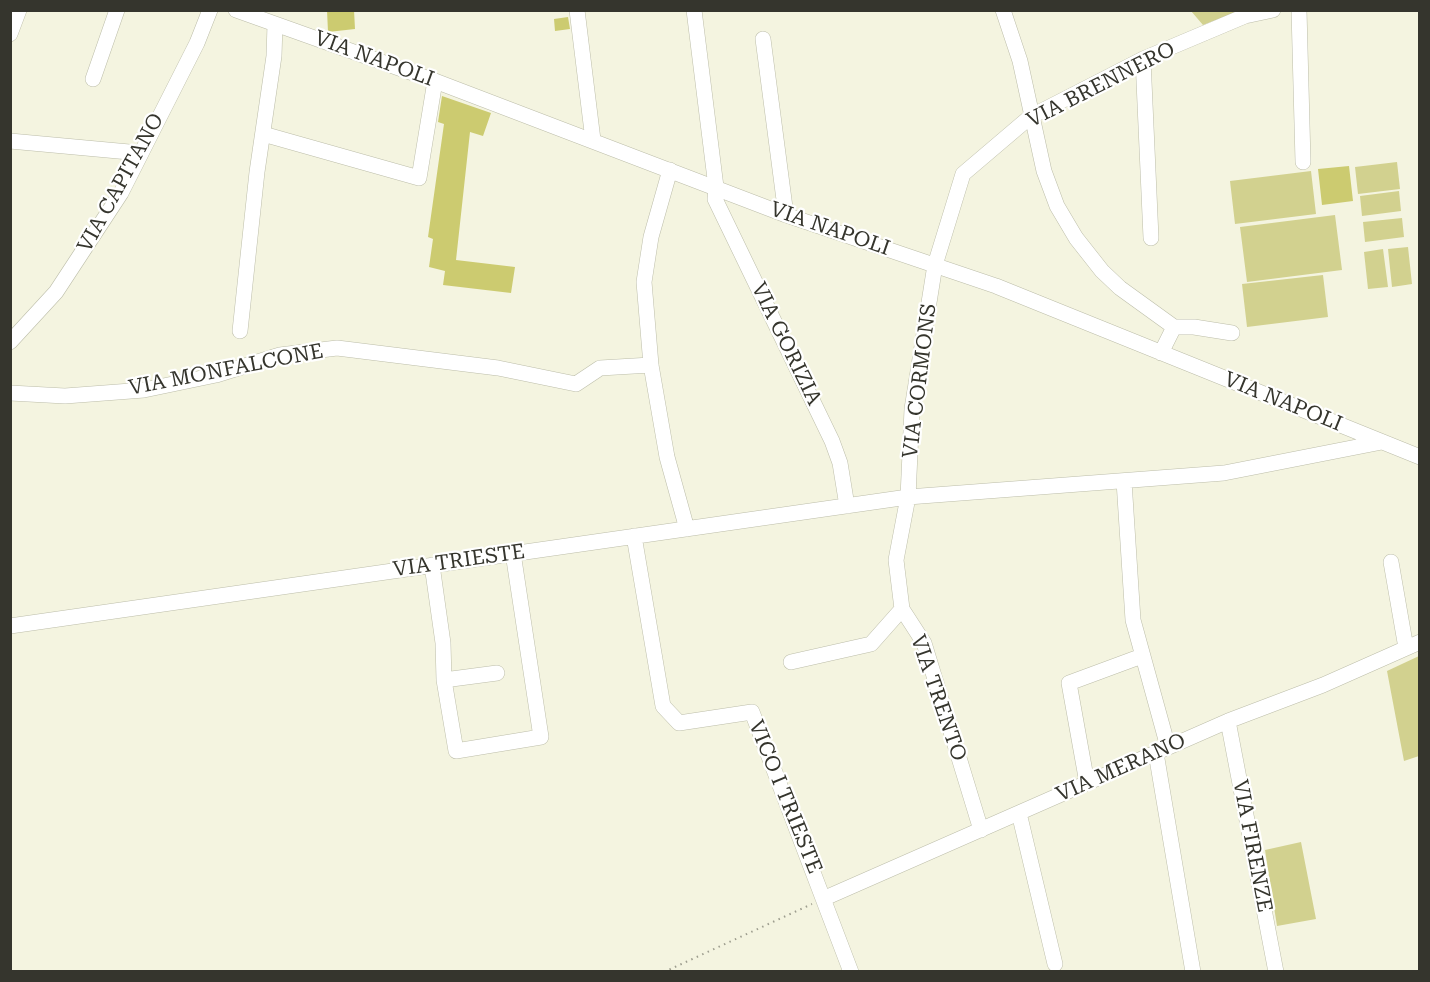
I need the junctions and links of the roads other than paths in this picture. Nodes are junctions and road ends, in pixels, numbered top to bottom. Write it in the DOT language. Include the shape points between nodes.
graph roads {
  1 [pos="19,10"];
  2 [pos="117,10"];
  3 [pos="210,10"];
  4 [pos="236,10"];
  5 [pos="577,10"];
  6 [pos="694,10"];
  7 [pos="1003,10"];
  8 [pos="1273,10"];
  9 [pos="1299,10"];
  10 [pos="274,24"];
  11 [pos="10,34"];
  12 [pos="763,39"];
  13 [pos="1143,59"];
  14 [pos="93,79"];
  15 [pos="435,81"];
  16 [pos="1030,117"];
  17 [pos="263,134"];
  18 [pos="593,140"];
  19 [pos="10,141"];
  20 [pos="140,153"];
  21 [pos="1303,162"];
  22 [pos="670,170"];
  23 [pos="716,187"];
  24 [pos="786,215"];
  25 [pos="1151,238"];
  26 [pos="935,265"];
  27 [pos="1174,327"];
  28 [pos="240,332"];
  29 [pos="1232,333"];
  30 [pos="10,342"];
  31 [pos="1161,353"];
  32 [pos="651,365"];
  33 [pos="10,393"];
  34 [pos="1382,442"];
  35 [pos="1419,457"];
  36 [pos="1124,481"];
  37 [pos="908,497"];
  38 [pos="847,506"];
  39 [pos="687,529"];
  40 [pos="634,536"];
  41 [pos="513,554"];
  42 [pos="1391,562"];
  43 [pos="432,565"];
  44 [pos="902,609"];
  45 [pos="10,626"];
  46 [pos="1413,645"];
  47 [pos="1142,656"];
  48 [pos="791,662"];
  49 [pos="497,673"];
  50 [pos="444,680"];
  51 [pos="1228,721"];
  52 [pos="1162,750"];
  53 [pos="1087,783"];
  54 [pos="1019,813"];
  55 [pos="981,830"];
  56 [pos="825,898"];
  57 [pos="1055,964"];
  58 [pos="851,972"];
  59 [pos="1193,972"];
  60 [pos="1276,972"];
  1 -- 11 [label="street"];
  2 -- 14 [label="street"];
  3 -- 20 [label="street, VIA CAPITANO"];
  4 -- 10 [label="street, VIA NAPOLI"];
  5 -- 18 [label="street"];
  6 -- 23 [label="street, VIA GORIZIA"];
  7 -- 16 [label="street" via="1020,61"];
  8 -- 13 [label="street, VIA BRENNERO" via="1245,16"];
  9 -- 21 [label="street"];
  10 -- 15 [label="street, VIA NAPOLI"];
  10 -- 17 [label="street" via="274,56"];
  12 -- 24 [label="street"];
  13 -- 16 [label="street, VIA BRENNERO"];
  13 -- 25 [label="street"];
  15 -- 17 [label="street" via="420,178"];
  15 -- 18 [label="street, VIA NAPOLI"];
  16 -- 26 [label="street, VIA BRENNERO" via="963,174"];
  16 -- 27 [label="street" via="1044,171 1076,238 1120,288"];
  17 -- 28 [label="street"];
  18 -- 22 [label="street, VIA NAPOLI"];
  19 -- 20 [label="street"];
  20 -- 30 [label="street, VIA CAPITANO" via="121,193 56,292"];
  22 -- 23 [label="street, VIA NAPOLI"];
  22 -- 32 [label="street" via="651,237 644,282"];
  23 -- 24 [label="street, VIA NAPOLI"];
  23 -- 38 [label="street, VIA GORIZIA" via="715,199 832,441"];
  24 -- 26 [label="street, VIA NAPOLI"];
  26 -- 31 [label="street, VIA NAPOLI"];
  26 -- 37 [label="street, VIA CORMONS" via="912,409"];
  27 -- 29 [label="street"];
  27 -- 31 [label="street"];
  31 -- 34 [label="street, VIA NAPOLI"];
  32 -- 33 [label="street, VIA MONFALCONE" via="600,368 576,384 498,369 337,348 280,355 216,375 144,390 65,396"];
  32 -- 39 [label="street" via="667,457"];
  34 -- 35 [label="street, VIA NAPOLI"];
  34 -- 36 [label="street, VIA TRIESTE" via="1224,473"];
  36 -- 37 [label="street, VIA TRIESTE"];
  36 -- 47 [label="street" via="1133,620"];
  37 -- 38 [label="street, VIA TRIESTE"];
  37 -- 44 [label="street, VIA TRENTO" via="896,561"];
  38 -- 39 [label="street, VIA TRIESTE"];
  39 -- 40 [label="street, VIA TRIESTE"];
  40 -- 41 [label="street, VIA TRIESTE"];
  40 -- 56 [label="street, VICO I TRIESTE" via="663,706 680,723 752,712"];
  41 -- 43 [label="street, VIA TRIESTE"];
  41 -- 50 [label="street" via="541,737 456,752"];
  42 -- 46 [label="street"];
  43 -- 45 [label="street, VIA TRIESTE"];
  43 -- 50 [label="street"];
  44 -- 48 [label="street" via="871,644"];
  44 -- 55 [label="street, VIA TRENTO" via="924,643"];
  46 -- 51 [label="street, VIA MERANO"];
  47 -- 52 [label="street"];
  47 -- 53 [label="street" via="1069,683"];
  49 -- 50 [label="street"];
  51 -- 52 [label="street, VIA MERANO"];
  51 -- 60 [label="street, VIA FIRENZE"];
  52 -- 53 [label="street, VIA MERANO"];
  52 -- 59 [label="street"];
  53 -- 54 [label="street, VIA MERANO"];
  54 -- 55 [label="street, VIA MERANO"];
  54 -- 57 [label="street"];
  55 -- 56 [label="street, VIA MERANO"];
  56 -- 58 [label="street"];
}
